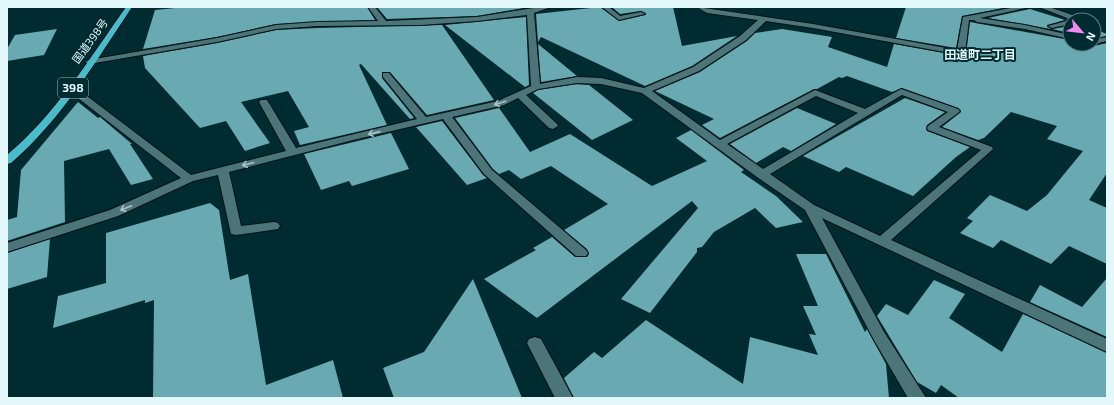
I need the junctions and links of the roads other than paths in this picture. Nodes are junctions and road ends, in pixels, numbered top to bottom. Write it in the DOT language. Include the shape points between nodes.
graph roads {
  1 [pos="129,7"];
  2 [pos="371,7"];
  3 [pos="548,7"];
  4 [pos="605,7"];
  5 [pos="700,7"];
  6 [pos="980,7"];
  7 [pos="1027,7"];
  8 [pos="1042,7"];
  9 [pos="530,12"];
  10 [pos="997,13"];
  11 [pos="1062,13"];
  12 [pos="641,14"];
  13 [pos="764,19"];
  14 [pos="966,19"];
  15 [pos="384,24"];
  16 [pos="1062,24"];
  17 [pos="1052,26"];
  18 [pos="1062,35"];
  19 [pos="90,62"];
  20 [pos="386,75"];
  21 [pos="536,87"];
  22 [pos="72,89"];
  23 [pos="645,90"];
  24 [pos="520,95"];
  25 [pos="264,102"];
  26 [pos="866,113"];
  27 [pos="446,116"];
  28 [pos="424,121"];
  29 [pos="553,126"];
  30 [pos="720,144"];
  31 [pos="293,153"];
  32 [pos="7,161"];
  33 [pos="222,171"];
  34 [pos="761,175"];
  35 [pos="189,180"];
  36 [pos="810,208"];
  37 [pos="274,226"];
  38 [pos="881,242"];
  39 [pos="7,248"];
  40 [pos="581,253"];
  41 [pos="534,343"];
  42 [pos="1107,346"];
  43 [pos="564,398"];
  44 [pos="917,398"];
  1 -- 19 [label="highway, 国道398号 / 398"];
  2 -- 15 [label="street"];
  3 -- 9 [label="street"];
  4 -- 12 [label="street" via="619,18"];
  5 -- 13 [label="street" via="707,11"];
  6 -- 10 [label="street"];
  7 -- 10 [label="street"];
  8 -- 11 [label="street"];
  9 -- 15 [label="street" via="477,19"];
  9 -- 21 [label="street"];
  10 -- 14 [label="street"];
  13 -- 14 [label="street" via="961,53"];
  13 -- 23 [label="street" via="744,38 696,69"];
  14 -- 18 [label="street"];
  15 -- 19 [label="street" via="276,27"];
  16 -- 17 [label="street"];
  19 -- 22 [label="highway, 国道398号 / 398"];
  20 -- 28 [label="street"];
  21 -- 23 [label="street" via="577,80 601,81"];
  21 -- 24 [label="street"];
  22 -- 32 [label="highway, 国道398号 / 398" via="27,144"];
  22 -- 35 [label="street"];
  23 -- 30 [label="street"];
  24 -- 27 [label="street, one-way" via="501,103"];
  24 -- 29 [label="street"];
  25 -- 31 [label="street"];
  26 -- 30 [label="street" via="816,93"];
  26 -- 34 [label="street"];
  26 -- 38 [label="street" via="901,92 955,111 932,128 988,149"];
  27 -- 28 [label="street"];
  27 -- 40 [label="street" via="488,172"];
  28 -- 31 [label="street, one-way"];
  30 -- 34 [label="street"];
  31 -- 33 [label="street, one-way"];
  33 -- 35 [label="street"];
  33 -- 37 [label="street" via="236,231"];
  34 -- 36 [label="street"];
  35 -- 39 [label="street, one-way" via="114,213"];
  36 -- 38 [label="street"];
  36 -- 44 [label="street" via="879,336"];
  38 -- 42 [label="street"];
  41 -- 43 [label="street"];
}
